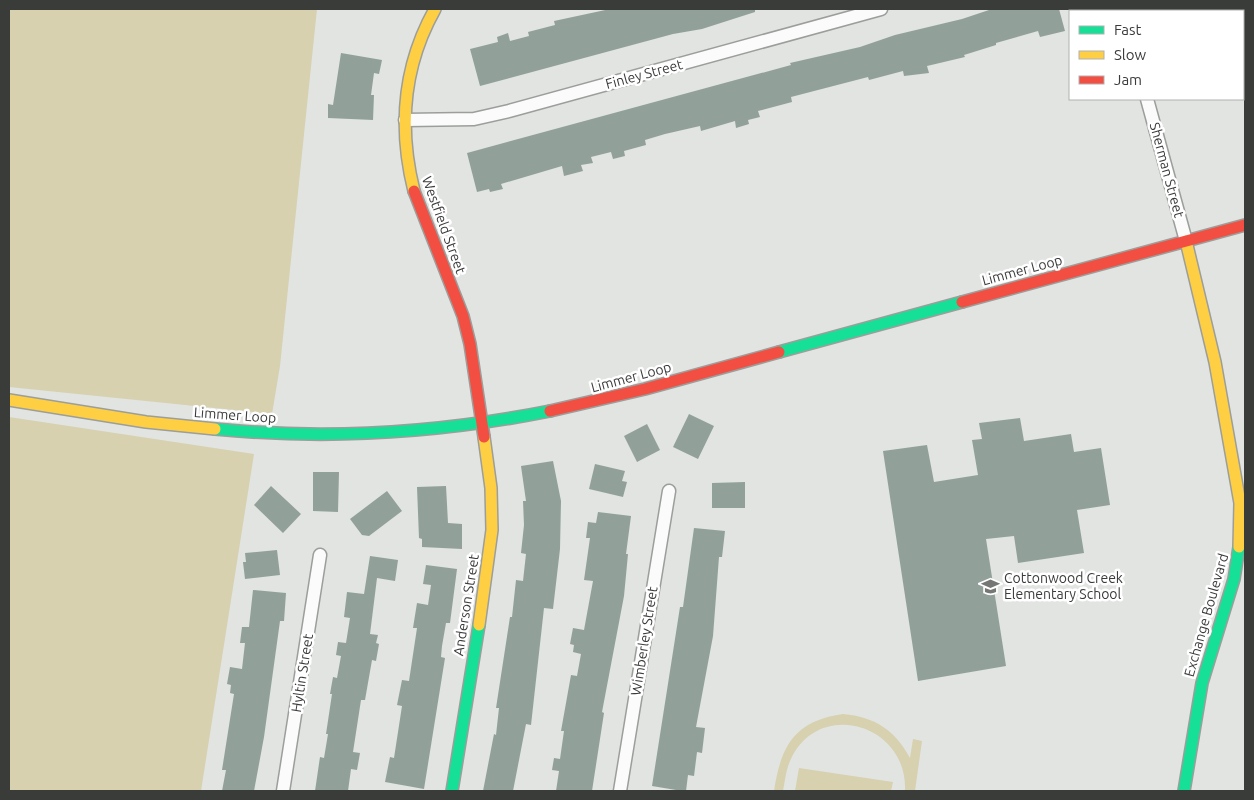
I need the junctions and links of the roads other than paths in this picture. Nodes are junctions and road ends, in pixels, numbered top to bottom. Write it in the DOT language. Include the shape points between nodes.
graph roads {
  1 [pos="435,9"];
  2 [pos="881,9"];
  3 [pos="1147,100"];
  4 [pos="405,120"];
  5 [pos="1245,225"];
  6 [pos="1186,241"];
  7 [pos="9,400"];
  8 [pos="481,423"];
  9 [pos="669,491"];
  10 [pos="320,554"];
  11 [pos="283,791"];
  12 [pos="452,791"];
  13 [pos="620,791"];
  14 [pos="1184,791"];
  1 -- 4 [label="street, Westfield Street" via="411,63 405,92"];
  2 -- 4 [label="street, Finley Street" via="509,111 474,119"];
  3 -- 6 [label="street, Sherman Street"];
  4 -- 8 [label="street, Westfield Street" via="410,179 463,316"];
  5 -- 6 [label="street, Limmer Loop"];
  6 -- 8 [label="street, Limmer Loop" via="636,391 566,409"];
  6 -- 14 [label="street, Exchange Boulevard" via="1216,362 1240,503 1240,543 1234,579 1202,683"];
  7 -- 8 [label="street, Limmer Loop" via="191,427 260,432 365,434"];
  8 -- 12 [label="street, Anderson Street" via="491,488 492,530"];
  9 -- 13 [label="street, Wimberley Street"];
  10 -- 11 [label="street, Hyltin Street"];
}
